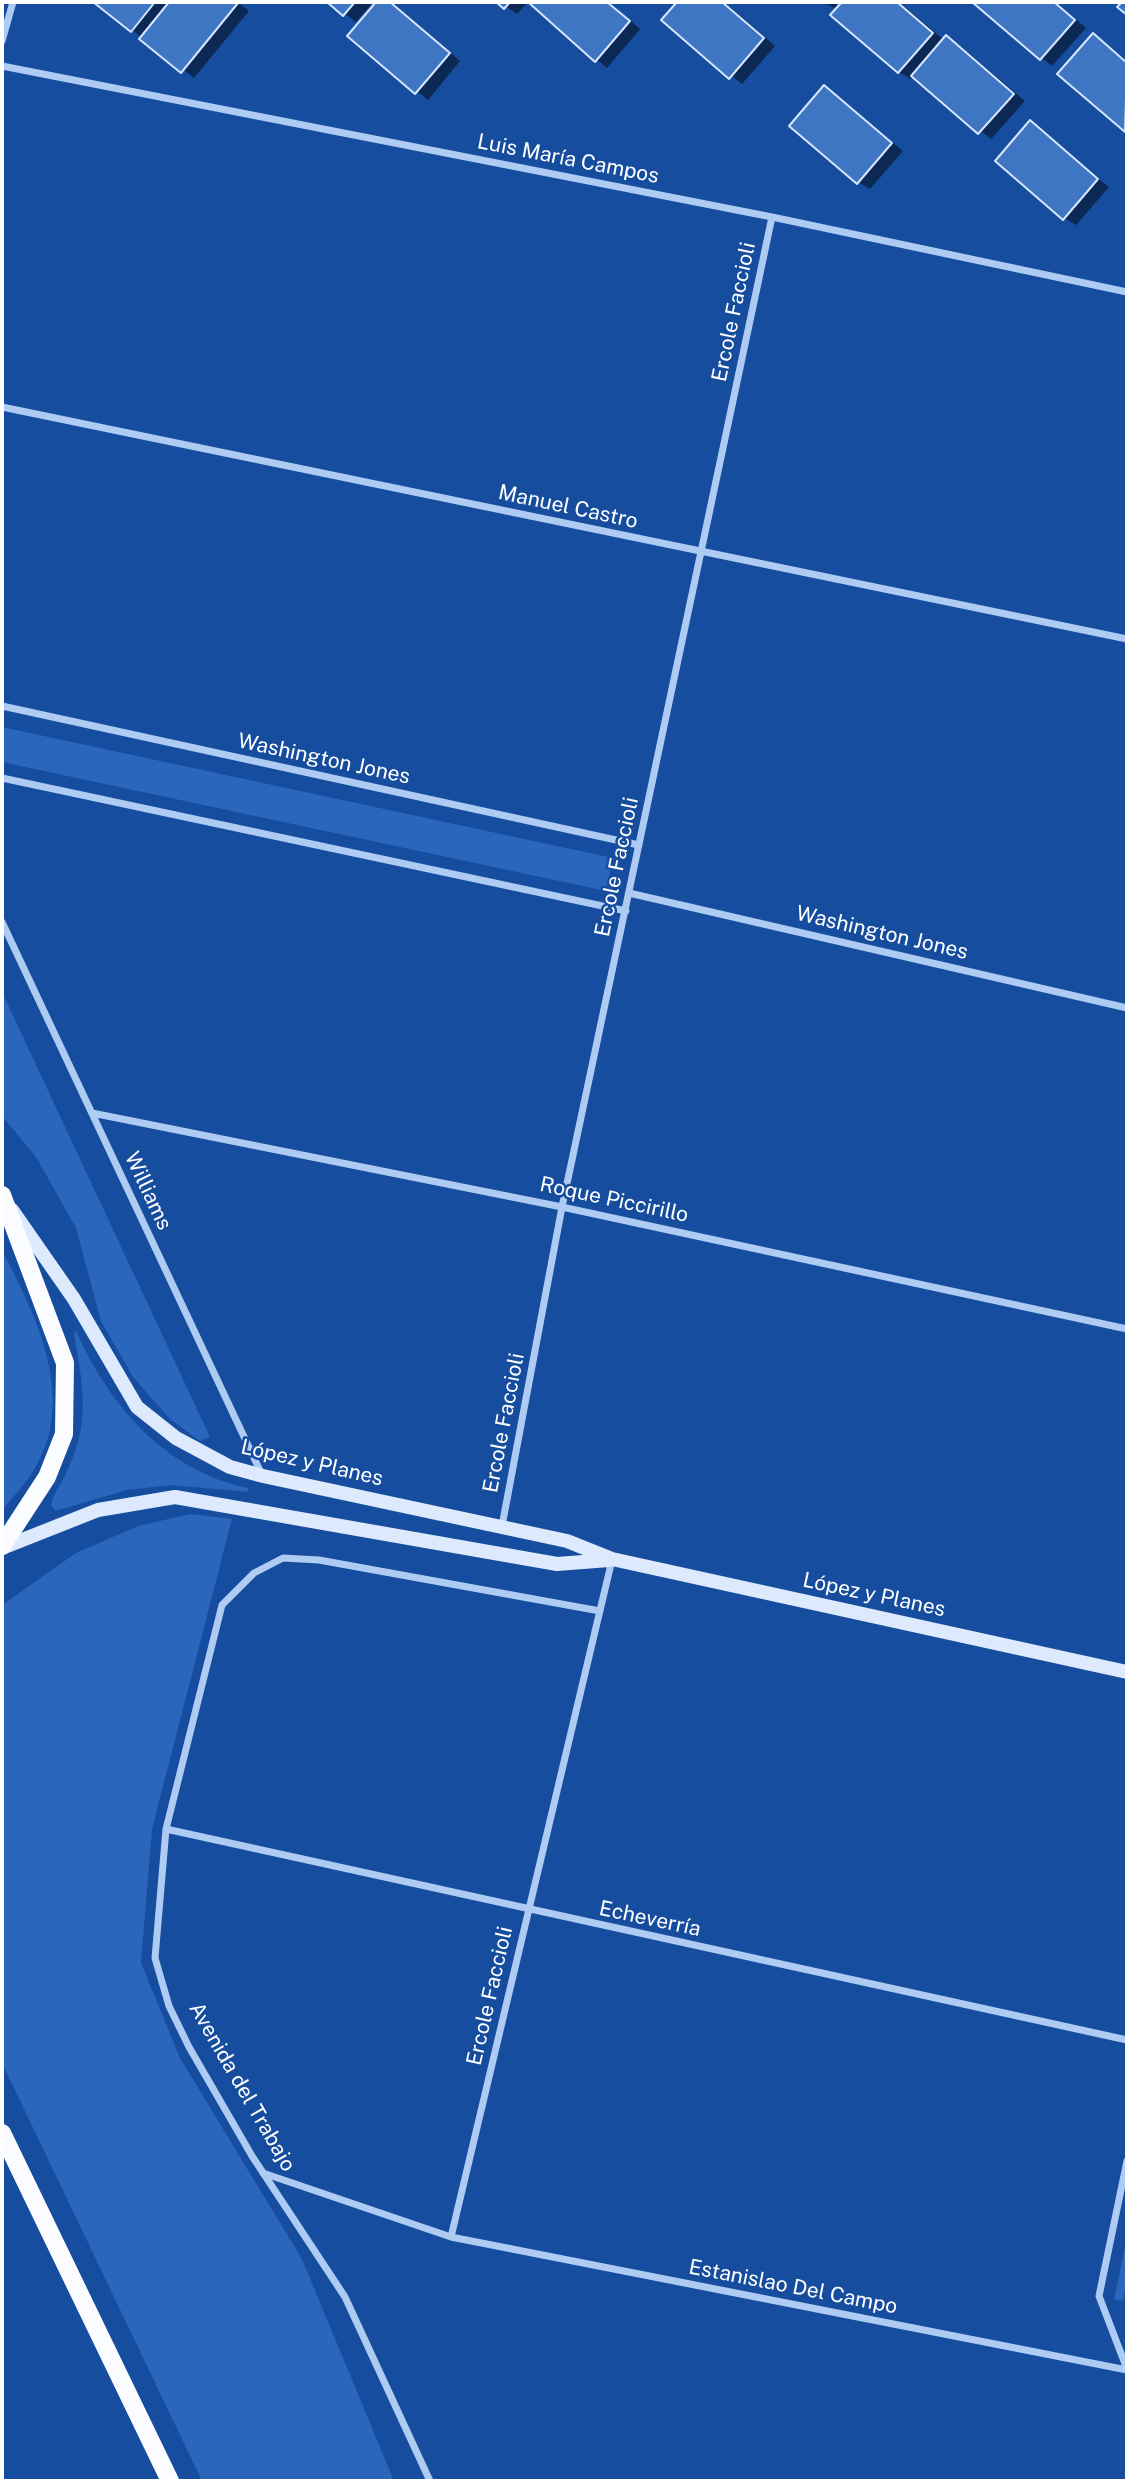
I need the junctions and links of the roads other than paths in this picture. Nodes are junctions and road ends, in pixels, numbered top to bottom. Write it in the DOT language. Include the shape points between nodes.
graph roads {
  1 [pos="13,2"];
  2 [pos="2,41"];
  3 [pos="2,66"];
  4 [pos="772,217"];
  5 [pos="1127,292"];
  6 [pos="2,407"];
  7 [pos="701,553"];
  8 [pos="1127,639"];
  9 [pos="2,706"];
  10 [pos="2,778"];
  11 [pos="639,845"];
  12 [pos="629,893"];
  13 [pos="626,911"];
  14 [pos="2,922"];
  15 [pos="1127,1008"];
  16 [pos="92,1113"];
  17 [pos="2,1195"];
  18 [pos="562,1207"];
  19 [pos="1127,1329"];
  20 [pos="263,1476"];
  21 [pos="502,1526"];
  22 [pos="2,1547"];
  23 [pos="612,1559"];
  24 [pos="600,1611"];
  25 [pos="1127,1672"];
  26 [pos="166,1829"];
  27 [pos="528,1910"];
  28 [pos="1127,2040"];
  29 [pos="2,2133"];
  30 [pos="1127,2161"];
  31 [pos="264,2173"];
  32 [pos="451,2237"];
  33 [pos="1127,2370"];
  34 [pos="170,2481"];
  35 [pos="430,2481"];
  1 -- 2 [label="street"];
  3 -- 4 [label="street, Luis María Campos"];
  4 -- 5 [label="street, Luis María Campos"];
  4 -- 7 [label="street, Ercole Faccioli"];
  6 -- 7 [label="street, Manuel Castro"];
  7 -- 8 [label="street, Manuel Castro"];
  7 -- 11 [label="street, Ercole Faccioli"];
  9 -- 11 [label="street, Washington Jones"];
  10 -- 13 [label="street"];
  11 -- 12 [label="street, Ercole Faccioli"];
  12 -- 13 [label="street, Ercole Faccioli"];
  12 -- 15 [label="street, Washington Jones"];
  13 -- 18 [label="street, Ercole Faccioli"];
  14 -- 16 [label="street, Williams"];
  16 -- 18 [label="street, Roque Piccirillo"];
  16 -- 20 [label="street, Williams"];
  17 -- 20 [label="main road, López y Planes" via="74,1299 137,1407 176,1438 230,1467"];
  17 -- 22 [label="main road" via="65,1363 64,1434 47,1477"];
  18 -- 19 [label="street, Roque Piccirillo"];
  18 -- 21 [label="street, Ercole Faccioli"];
  20 -- 21 [label="main road, López y Planes"];
  21 -- 23 [label="main road, López y Planes" via="567,1541"];
  22 -- 23 [label="main road, López y Planes" via="98,1510 175,1497 557,1564"];
  23 -- 24 [label="street, Ercole Faccioli"];
  23 -- 25 [label="main road, López y Planes"];
  24 -- 26 [label="street, Avenida del Trabajo" via="319,1560 283,1558 254,1573 222,1605"];
  24 -- 27 [label="street, Ercole Faccioli"];
  26 -- 27 [label="street, Echeverría"];
  26 -- 31 [label="street, Avenida del Trabajo" via="155,1958 169,2006 189,2047"];
  27 -- 28 [label="street, Echeverría"];
  27 -- 32 [label="street, Ercole Faccioli"];
  29 -- 34 [label="main road"];
  30 -- 33 [label="street" via="1099,2297"];
  31 -- 32 [label="street, Estanislao Del Campo"];
  31 -- 35 [label="street, Avenida del Trabajo" via="345,2297"];
  32 -- 33 [label="street, Estanislao Del Campo"];
}
